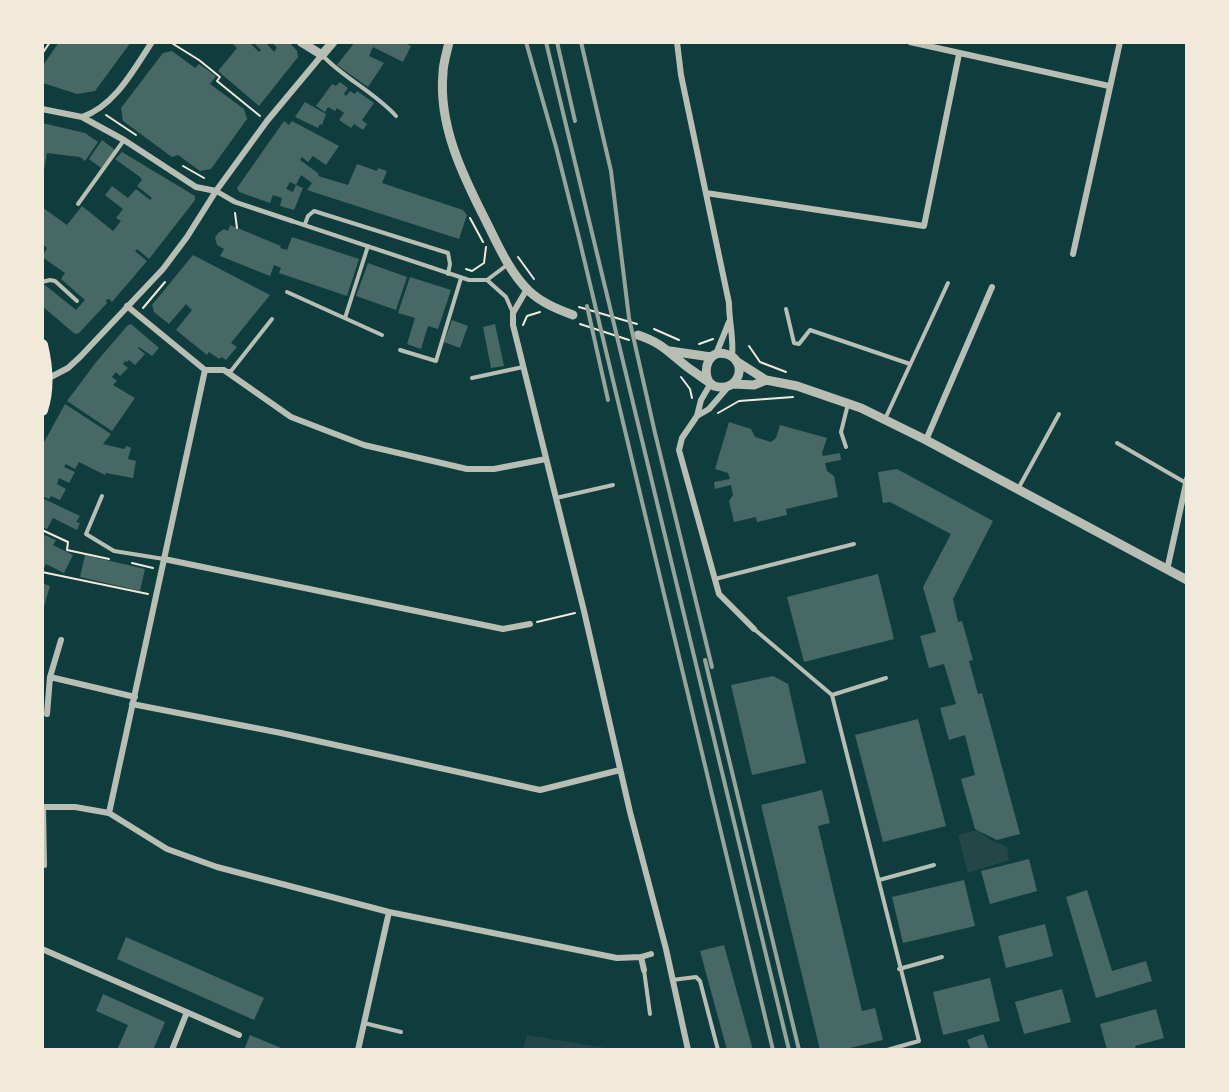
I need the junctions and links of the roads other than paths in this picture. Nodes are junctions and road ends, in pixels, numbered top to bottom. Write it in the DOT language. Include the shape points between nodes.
graph roads {
  1 [pos="152,42"];
  2 [pos="301,42"];
  3 [pos="333,42"];
  4 [pos="449,42"];
  5 [pos="677,42"];
  6 [pos="910,42"];
  7 [pos="1120,42"];
  8 [pos="959,54"];
  9 [pos="322,56"];
  10 [pos="1109,86"];
  11 [pos="42,109"];
  12 [pos="396,116"];
  13 [pos="82,117"];
  14 [pos="124,140"];
  15 [pos="217,189"];
  16 [pos="706,194"];
  17 [pos="78,204"];
  18 [pos="292,221"];
  19 [pos="305,225"];
  20 [pos="368,246"];
  21 [pos="1073,254"];
  22 [pos="509,264"];
  23 [pos="448,274"];
  24 [pos="461,278"];
  25 [pos="487,280"];
  26 [pos="42,282"];
  27 [pos="948,283"];
  28 [pos="992,287"];
  29 [pos="527,289"];
  30 [pos="287,292"];
  31 [pos="77,302"];
  32 [pos="127,306"];
  33 [pos="786,309"];
  34 [pos="513,313"];
  35 [pos="345,318"];
  36 [pos="272,319"];
  37 [pos="574,319"];
  38 [pos="729,321"];
  39 [pos="382,335"];
  40 [pos="638,335"];
  41 [pos="42,345"];
  42 [pos="400,350"];
  43 [pos="670,351"];
  44 [pos="714,356"];
  45 [pos="734,359"];
  46 [pos="910,364"];
  47 [pos="524,367"];
  48 [pos="205,370"];
  49 [pos="224,370"];
  50 [pos="472,378"];
  51 [pos="47,380"];
  52 [pos="766,380"];
  53 [pos="710,382"];
  54 [pos="730,385"];
  55 [pos="848,403"];
  56 [pos="42,410"];
  57 [pos="1059,414"];
  58 [pos="697,416"];
  59 [pos="885,420"];
  60 [pos="927,440"];
  61 [pos="1117,443"];
  62 [pos="846,447"];
  63 [pos="546,459"];
  64 [pos="1187,482"];
  65 [pos="613,485"];
  66 [pos="1018,489"];
  67 [pos="102,496"];
  68 [pos="556,498"];
  69 [pos="854,544"];
  70 [pos="164,559"];
  71 [pos="1167,570"];
  72 [pos="715,579"];
  73 [pos="1187,580"];
  74 [pos="530,624"];
  75 [pos="754,629"];
  76 [pos="61,640"];
  77 [pos="50,677"];
  78 [pos="42,678"];
  79 [pos="886,678"];
  80 [pos="832,695"];
  81 [pos="133,700"];
  82 [pos="47,714"];
  83 [pos="621,770"];
  84 [pos="43,807"];
  85 [pos="109,813"];
  86 [pos="934,865"];
  87 [pos="45,866"];
  88 [pos="879,880"];
  89 [pos="388,912"];
  90 [pos="42,949"];
  91 [pos="651,954"];
  92 [pos="640,957"];
  93 [pos="942,957"];
  94 [pos="899,969"];
  95 [pos="644,970"];
  96 [pos="672,981"];
  97 [pos="188,1012"];
  98 [pos="650,1014"];
  99 [pos="364,1023"];
  100 [pos="401,1032"];
  101 [pos="239,1035"];
  102 [pos="172,1050"];
  103 [pos="358,1050"];
  104 [pos="688,1050"];
  105 [pos="718,1050"];
  106 [pos="887,1050"];
  1 -- 13 [label="street" via="99,110"];
  2 -- 9 [label="street"];
  3 -- 9 [label="street"];
  4 -- 22 [label="street" via="443,73 447,124 463,173"];
  5 -- 16 [label="street"];
  6 -- 8 [label="street"];
  7 -- 10 [label="street"];
  8 -- 10 [label="street"];
  8 -- 16 [label="street" via="924,226"];
  9 -- 12 [label="lane" via="384,102"];
  9 -- 15 [label="street"];
  10 -- 21 [label="street"];
  11 -- 13 [label="street"];
  13 -- 14 [label="street"];
  14 -- 15 [label="street" via="196,187"];
  14 -- 17 [label="lane"];
  15 -- 18 [label="street" via="235,202"];
  15 -- 32 [label="street" via="169,261"];
  16 -- 38 [label="street" via="729,303"];
  18 -- 19 [label="lane"];
  19 -- 20 [label="lane"];
  19 -- 23 [label="lane" via="314,211 448,253"];
  20 -- 23 [label="lane"];
  20 -- 35 [label="lane"];
  22 -- 25 [label="lane"];
  22 -- 29 [label="street"];
  23 -- 24 [label="lane"];
  24 -- 25 [label="lane"];
  24 -- 42 [label="lane" via="436,361"];
  25 -- 34 [label="lane" via="506,297"];
  26 -- 31 [label="lane" via="55,281"];
  27 -- 46 [label="lane"];
  28 -- 60 [label="street"];
  29 -- 34 [label="street"];
  29 -- 37 [label="street"];
  30 -- 35 [label="lane"];
  32 -- 48 [label="street"];
  32 -- 51 [label="street" via="80,357"];
  33 -- 46 [label="lane" via="796,344 810,330"];
  34 -- 47 [label="street"];
  35 -- 39 [label="lane"];
  36 -- 49 [label="lane" via="231,371"];
  38 -- 44 [label="street"];
  38 -- 45 [label="street"];
  40 -- 43 [label="street"];
  41 -- 51 [label="main road"];
  43 -- 44 [label="street"];
  43 -- 53 [label="street"];
  44 -- 45 [label="street" via="722,353"];
  44 -- 53 [label="street" via="705,372"];
  45 -- 52 [label="street"];
  45 -- 54 [label="street" via="739,375"];
  46 -- 59 [label="lane"];
  47 -- 50 [label="lane"];
  47 -- 63 [label="street"];
  48 -- 49 [label="street"];
  48 -- 70 [label="street"];
  49 -- 63 [label="street" via="291,417 364,445 467,469 494,469"];
  51 -- 56 [label="main road"];
  52 -- 54 [label="street" via="754,385"];
  52 -- 55 [label="street"];
  53 -- 54 [label="street" via="719,387"];
  53 -- 58 [label="street"];
  54 -- 58 [label="street" via="709,409"];
  55 -- 59 [label="street"];
  55 -- 62 [label="lane" via="841,432"];
  57 -- 66 [label="lane"];
  58 -- 72 [label="street" via="679,450"];
  59 -- 60 [label="street"];
  60 -- 66 [label="street"];
  61 -- 64 [label="lane"];
  63 -- 68 [label="street"];
  64 -- 71 [label="street"];
  65 -- 68 [label="lane"];
  66 -- 71 [label="street"];
  67 -- 70 [label="lane" via="86,534 114,551"];
  68 -- 83 [label="street"];
  69 -- 72 [label="lane"];
  70 -- 74 [label="street" via="503,629"];
  70 -- 81 [label="street"];
  71 -- 73 [label="street"];
  72 -- 75 [label="street" via="719,594"];
  75 -- 80 [label="lane"];
  76 -- 77 [label="street"];
  77 -- 78 [label="lane"];
  77 -- 81 [label="street"];
  77 -- 82 [label="street"];
  79 -- 80 [label="lane"];
  80 -- 88 [label="lane"];
  81 -- 83 [label="street" via="540,789"];
  81 -- 85 [label="street"];
  83 -- 96 [label="street"];
  84 -- 85 [label="street"];
  84 -- 87 [label="lane"];
  85 -- 89 [label="street" via="188,858"];
  86 -- 88 [label="lane"];
  88 -- 94 [label="lane"];
  89 -- 92 [label="street" via="608,956"];
  89 -- 99 [label="street"];
  90 -- 97 [label="street"];
  91 -- 92 [label="street"];
  92 -- 95 [label="street"];
  93 -- 94 [label="lane"];
  94 -- 106 [label="lane" via="919,1041"];
  95 -- 98 [label="lane"];
  96 -- 104 [label="street"];
  96 -- 105 [label="lane" via="696,977 700,981"];
  97 -- 101 [label="street"];
  97 -- 102 [label="street"];
  99 -- 100 [label="lane"];
  99 -- 103 [label="street"];
}
